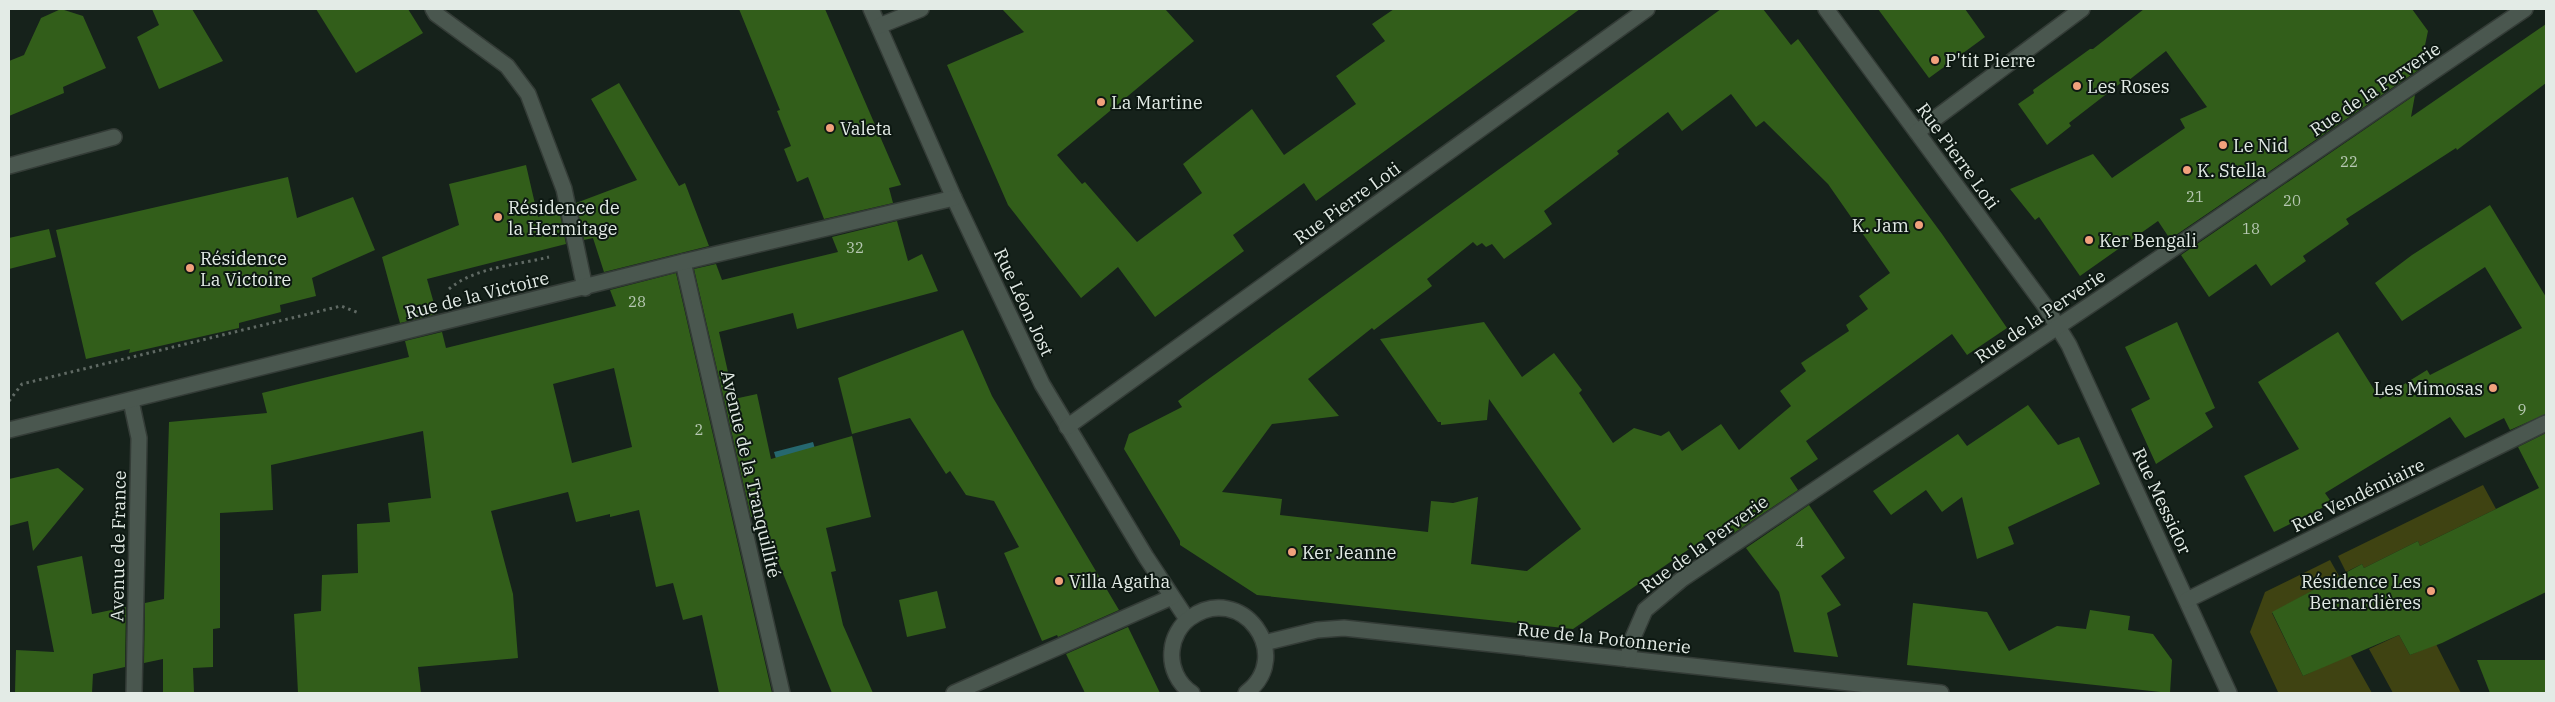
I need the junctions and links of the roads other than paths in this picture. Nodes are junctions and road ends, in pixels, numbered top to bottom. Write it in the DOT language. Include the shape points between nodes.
graph roads {
  1 [pos="433,9"];
  2 [pos="871,9"];
  3 [pos="921,9"];
  4 [pos="1647,9"];
  5 [pos="1826,9"];
  6 [pos="2082,9"];
  7 [pos="2525,9"];
  8 [pos="879,26"];
  9 [pos="1917,132"];
  10 [pos="114,137"];
  11 [pos="9,166"];
  12 [pos="954,198"];
  13 [pos="683,262"];
  14 [pos="584,288"];
  15 [pos="2058,326"];
  16 [pos="131,400"];
  17 [pos="2546,423"];
  18 [pos="1067,427"];
  19 [pos="9,430"];
  20 [pos="1172,597"];
  21 [pos="2187,600"];
  22 [pos="1188,619"];
  23 [pos="1264,643"];
  24 [pos="1628,659"];
  25 [pos="134,693"];
  26 [pos="782,693"];
  27 [pos="954,693"];
  28 [pos="1192,693"];
  29 [pos="1246,693"];
  30 [pos="1940,693"];
  31 [pos="2229,693"];
  1 -- 14 [label="street" via="506,66 528,94 564,189"];
  2 -- 8 [label="street, Rue Léon Jost"];
  3 -- 8 [label="street"];
  4 -- 18 [label="street, Rue Pierre Loti"];
  5 -- 9 [label="street, Rue Pierre Loti"];
  6 -- 9 [label="street"];
  7 -- 15 [label="street, Rue de la Perverie"];
  8 -- 12 [label="street, Rue Léon Jost"];
  9 -- 15 [label="street, Rue Pierre Loti"];
  10 -- 11 [label="street"];
  12 -- 13 [label="street, Rue de la Victoire"];
  12 -- 18 [label="street, Rue Léon Jost" via="1042,384"];
  13 -- 14 [label="street, Rue de la Victoire"];
  13 -- 26 [label="street, Avenue de la Tranquillité"];
  14 -- 16 [label="street, Rue de la Victoire"];
  15 -- 21 [label="street, Rue Messidor"];
  15 -- 24 [label="street, Rue de la Perverie" via="1682,579 1644,610"];
  16 -- 19 [label="street, Rue de la Victoire"];
  16 -- 25 [label="street, Avenue de France" via="139,438"];
  17 -- 21 [label="street, Rue Vendémiaire"];
  18 -- 20 [label="street, Rue Léon Jost"];
  20 -- 22 [label="street, Rue Léon Jost"];
  20 -- 27 [label="street"];
  21 -- 31 [label="street, Rue Messidor"];
  22 -- 23 [label="street" via="1208,609 1231,610 1251,621"];
  22 -- 28 [label="street" via="1177,634 1172,659 1181,684"];
  23 -- 24 [label="street, Rue de la Potonnerie" via="1317,630 1344,628"];
  23 -- 29 [label="street" via="1265,666 1257,682"];
  24 -- 30 [label="street, Rue de la Potonnerie"];
}
